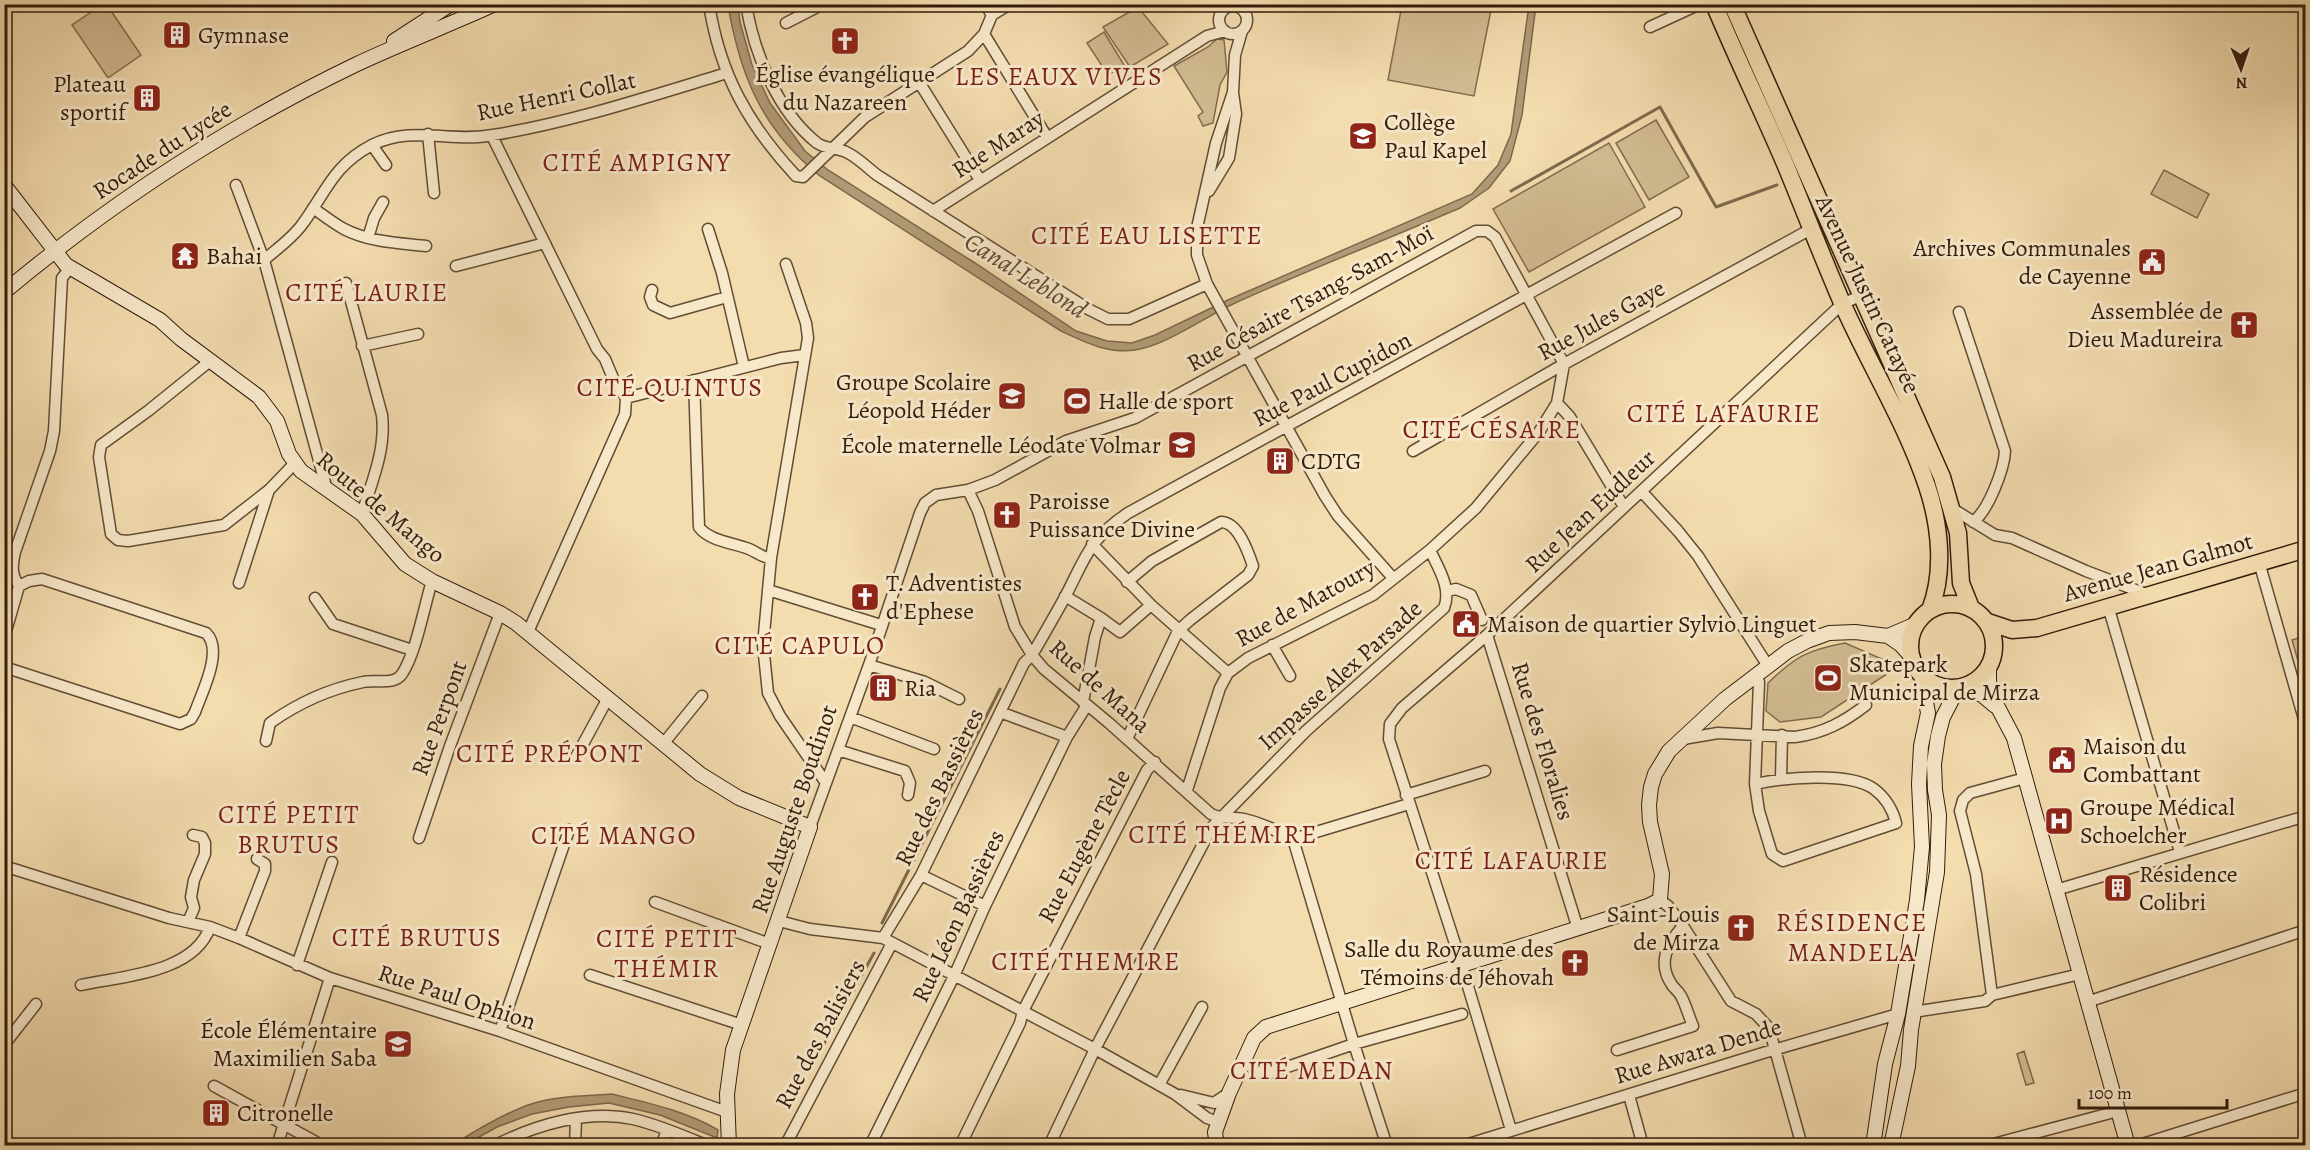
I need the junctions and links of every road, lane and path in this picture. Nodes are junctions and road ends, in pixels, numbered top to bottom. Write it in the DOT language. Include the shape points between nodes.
graph roads {
  1 [pos="451,4"];
  2 [pos="495,4"];
  3 [pos="709,4"];
  4 [pos="746,4"];
  5 [pos="823,4"];
  6 [pos="985,4"];
  7 [pos="1010,4"];
  8 [pos="1248,4"];
  9 [pos="1700,4"];
  10 [pos="1714,4"];
  11 [pos="1732,4"];
  12 [pos="1227,6"];
  13 [pos="992,15"];
  14 [pos="1247,17"];
  15 [pos="786,23"];
  16 [pos="1223,26"];
  17 [pos="1650,27"];
  18 [pos="1242,31"];
  19 [pos="984,34"];
  20 [pos="1235,55"];
  21 [pos="357,64"];
  22 [pos="727,73"];
  23 [pos="920,82"];
  24 [pos="1233,93"];
  25 [pos="429,134"];
  26 [pos="492,136"];
  27 [pos="1047,137"];
  28 [pos="372,145"];
  29 [pos="829,152"];
  30 [pos="386,165"];
  31 [pos="980,180"];
  32 [pos="4,185"];
  33 [pos="236,185"];
  34 [pos="434,193"];
  35 [pos="1204,198"];
  36 [pos="383,202"];
  37 [pos="313,208"];
  38 [pos="933,211"];
  39 [pos="1676,213"];
  40 [pos="708,229"];
  41 [pos="1811,229"];
  42 [pos="368,238"];
  43 [pos="545,243"];
  44 [pos="426,246"];
  45 [pos="56,250"];
  46 [pos="264,260"];
  47 [pos="786,264"];
  48 [pos="456,266"];
  49 [pos="70,268"];
  50 [pos="346,283"];
  51 [pos="1210,289"];
  52 [pos="652,290"];
  53 [pos="4,292"];
  54 [pos="1527,296"];
  55 [pos="1860,296"];
  56 [pos="727,297"];
  57 [pos="1842,304"];
  58 [pos="1959,312"];
  59 [pos="418,334"];
  60 [pos="362,346"];
  61 [pos="805,355"];
  62 [pos="1248,356"];
  63 [pos="210,361"];
  64 [pos="1564,364"];
  65 [pos="744,367"];
  66 [pos="694,380"];
  67 [pos="626,398"];
  68 [pos="1557,403"];
  69 [pos="1287,427"];
  70 [pos="1413,451"];
  71 [pos="295,463"];
  72 [pos="269,490"];
  73 [pos="327,490"];
  74 [pos="968,490"];
  75 [pos="1642,492"];
  76 [pos="925,503"];
  77 [pos="1624,507"];
  78 [pos="1953,509"];
  79 [pos="362,514"];
  80 [pos="1977,519"];
  81 [pos="1092,544"];
  82 [pos="2306,549"];
  83 [pos="1430,550"];
  84 [pos="771,558"];
  85 [pos="2259,562"];
  86 [pos="1393,578"];
  87 [pos="432,581"];
  88 [pos="1126,582"];
  89 [pos="239,583"];
  90 [pos="19,586"];
  91 [pos="768,590"];
  92 [pos="1447,591"];
  93 [pos="2148,594"];
  94 [pos="1065,596"];
  95 [pos="315,598"];
  96 [pos="1151,605"];
  97 [pos="2108,606"];
  98 [pos="1971,608"];
  99 [pos="1930,610"];
  100 [pos="500,612"];
  101 [pos="1101,618"];
  102 [pos="1482,620"];
  103 [pos="1988,622"];
  104 [pos="1916,624"];
  105 [pos="881,625"];
  106 [pos="2024,630"];
  107 [pos="1178,631"];
  108 [pos="528,632"];
  109 [pos="1488,635"];
  110 [pos="1888,636"];
  111 [pos="4,638"];
  112 [pos="1272,645"];
  113 [pos="412,650"];
  114 [pos="1032,655"];
  115 [pos="1911,656"];
  116 [pos="1991,662"];
  117 [pos="869,665"];
  118 [pos="1768,666"];
  119 [pos="4,668"];
  120 [pos="1228,673"];
  121 [pos="1921,674"];
  122 [pos="1290,676"];
  123 [pos="1756,676"];
  124 [pos="1960,687"];
  125 [pos="2300,690"];
  126 [pos="702,696"];
  127 [pos="608,698"];
  128 [pos="959,699"];
  129 [pos="1085,704"];
  130 [pos="1866,705"];
  131 [pos="1997,707"];
  132 [pos="1000,712"];
  133 [pos="850,717"];
  134 [pos="2306,726"];
  135 [pos="1757,735"];
  136 [pos="1782,735"];
  137 [pos="1067,737"];
  138 [pos="1127,739"];
  139 [pos="1683,739"];
  140 [pos="266,741"];
  141 [pos="663,744"];
  142 [pos="934,749"];
  143 [pos="838,750"];
  144 [pos="576,757"];
  145 [pos="1155,762"];
  146 [pos="1485,771"];
  147 [pos="1781,778"];
  148 [pos="2025,778"];
  149 [pos="826,783"];
  150 [pos="1755,784"];
  151 [pos="1187,790"];
  152 [pos="908,795"];
  153 [pos="1408,800"];
  154 [pos="2306,816"];
  155 [pos="1220,818"];
  156 [pos="810,827"];
  157 [pos="569,830"];
  158 [pos="193,835"];
  159 [pos="419,838"];
  160 [pos="1293,839"];
  161 [pos="2180,852"];
  162 [pos="257,860"];
  163 [pos="332,862"];
  164 [pos="4,866"];
  165 [pos="921,875"];
  166 [pos="2056,890"];
  167 [pos="1660,900"];
  168 [pos="655,902"];
  169 [pos="985,906"];
  170 [pos="779,921"];
  171 [pos="189,922"];
  172 [pos="210,927"];
  173 [pos="1683,927"];
  174 [pos="1578,929"];
  175 [pos="2306,930"];
  176 [pos="239,938"];
  177 [pos="887,940"];
  178 [pos="770,944"];
  179 [pos="297,965"];
  180 [pos="1462,966"];
  181 [pos="955,974"];
  182 [pos="2080,974"];
  183 [pos="590,975"];
  184 [pos="330,978"];
  185 [pos="81,985"];
  186 [pos="1992,995"];
  187 [pos="1342,1002"];
  188 [pos="2088,1002"];
  189 [pos="36,1004"];
  190 [pos="1202,1007"];
  191 [pos="1023,1011"];
  192 [pos="1913,1012"];
  193 [pos="1462,1014"];
  194 [pos="1898,1014"];
  195 [pos="742,1025"];
  196 [pos="500,1031"];
  197 [pos="1354,1044"];
  198 [pos="4,1045"];
  199 [pos="1095,1049"];
  200 [pos="1775,1049"];
  201 [pos="1617,1050"];
  202 [pos="1242,1062"];
  203 [pos="1159,1085"];
  204 [pos="214,1086"];
  205 [pos="1228,1093"];
  206 [pos="1175,1094"];
  207 [pos="2306,1094"];
  208 [pos="1629,1095"];
  209 [pos="2118,1111"];
  210 [pos="727,1112"];
  211 [pos="576,1119"];
  212 [pos="284,1124"];
  213 [pos="667,1130"];
  214 [pos="1511,1130"];
  215 [pos="1216,1133"];
  216 [pos="729,1140"];
  217 [pos="507,1142"];
  218 [pos="276,1146"];
  219 [pos="323,1146"];
  220 [pos="494,1146"];
  221 [pos="575,1146"];
  222 [pos="661,1146"];
  223 [pos="708,1146"];
  224 [pos="785,1146"];
  225 [pos="870,1146"];
  226 [pos="960,1146"];
  227 [pos="1048,1146"];
  228 [pos="1207,1146"];
  229 [pos="1387,1146"];
  230 [pos="1462,1146"];
  231 [pos="1643,1146"];
  232 [pos="1802,1146"];
  233 [pos="1873,1146"];
  234 [pos="1891,1146"];
  235 [pos="1986,1146"];
  236 [pos="2128,1146"];
  237 [pos="2136,1146"];
  1 -- 21 [label="street, Rocade du Lycée"];
  2 -- 21 [label="street, Rocade du Lycée"];
  3 -- 22 [label="street"];
  4 -- 29 [label="street" via="760,55 778,94 811,137"];
  5 -- 15 [label="street"];
  6 -- 13 [label="street"];
  7 -- 13 [label="street"];
  8 -- 14 [label="street"];
  9 -- 17 [label="street"];
  10 -- 41 [label="main road, Avenue Justin Catayée"];
  11 -- 55 [label="main road, Avenue Justin Catayée"];
  12 -- 14 [label="street" via="1240,8"];
  12 -- 16 [label="street"];
  13 -- 19 [label="street"];
  14 -- 18 [label="street"];
  16 -- 18 [label="street" via="1235,33"];
  16 -- 20 [label="street"];
  16 -- 27 [label="street, Rue Maray"];
  18 -- 20 [label="street"];
  19 -- 23 [label="street" via="968,51"];
  19 -- 27 [label="street"];
  20 -- 24 [label="street"];
  21 -- 45 [label="street, Rocade du Lycée" via="190,155"];
  22 -- 26 [label="street, Rue Henri Collat" via="589,114"];
  22 -- 29 [label="street" via="761,136 796,176 803,177"];
  23 -- 29 [label="street" via="865,117"];
  23 -- 31 [label="street"];
  24 -- 35 [label="street" via="1216,143"];
  24 -- 35 [label="street" via="1236,114 1229,158"];
  25 -- 26 [label="street, Rue Henri Collat"];
  25 -- 28 [label="street, Rue Henri Collat" via="393,136"];
  25 -- 34 [label="street"];
  26 -- 43 [label="street"];
  27 -- 31 [label="street, Rue Maray"];
  28 -- 30 [label="street"];
  28 -- 37 [label="street, Rue Henri Collat" via="337,172"];
  29 -- 38 [label="street" via="849,153 877,176"];
  31 -- 38 [label="street, Rue Maray"];
  32 -- 45 [label="street, Route de Mango"];
  33 -- 46 [label="street"];
  35 -- 51 [label="street" via="1196,242"];
  36 -- 42 [label="street"];
  37 -- 42 [label="street" via="342,228"];
  37 -- 46 [label="street, Rue Henri Collat" via="296,232"];
  38 -- 51 [label="street" via="1108,319 1136,316"];
  39 -- 54 [label="street, Rue Paul Cupidon"];
  40 -- 56 [label="street"];
  41 -- 57 [label="main road, Avenue Justin Catayée"];
  41 -- 64 [label="street, Rue Jules Gaye"];
  42 -- 44 [label="street"];
  43 -- 48 [label="street"];
  43 -- 67 [label="street" via="597,349"];
  45 -- 49 [label="street, Route de Mango"];
  45 -- 53 [label="street, Rocade du Lycée"];
  46 -- 73 [label="street"];
  47 -- 61 [label="street" via="806,323"];
  49 -- 63 [label="street, Route de Mango" via="160,320"];
  49 -- 90 [label="street" via="62,278 54,432 12,566"];
  50 -- 60 [label="street"];
  51 -- 62 [label="street"];
  52 -- 56 [label="street" via="653,305 670,313"];
  54 -- 62 [label="street, Rue Césaire Tsang-Sam-Moï" via="1495,237 1487,231 1476,231"];
  54 -- 64 [label="street"];
  54 -- 69 [label="street, Rue Paul Cupidon"];
  55 -- 57 [label="street, Rue Jean Eudleur"];
  55 -- 78 [label="main road, Avenue Justin Catayée" via="1924,434"];
  56 -- 65 [label="street"];
  57 -- 75 [label="street, Rue Jean Eudleur"];
  57 -- 99 [label="main road, Avenue Justin Catayée" via="1927,486 1939,568 1937,592"];
  58 -- 80 [label="street" via="2005,451 2001,470"];
  59 -- 60 [label="street"];
  60 -- 79 [label="street" via="383,431 382,452"];
  61 -- 65 [label="street"];
  61 -- 84 [label="street"];
  62 -- 69 [label="street"];
  62 -- 74 [label="street, Rue Césaire Tsang-Sam-Moï" via="1134,418 1066,441 995,480"];
  63 -- 71 [label="street, Route de Mango" via="269,409"];
  63 -- 72 [label="street" via="101,445 99,457 111,534 128,541 219,527"];
  64 -- 68 [label="street, Rue de Matoury"];
  64 -- 70 [label="street, Rue Jules Gaye"];
  65 -- 66 [label="street"];
  66 -- 67 [label="street"];
  66 -- 84 [label="street" via="699,527 715,538"];
  67 -- 108 [label="street" via="625,414"];
  68 -- 77 [label="street" via="1570,417"];
  68 -- 83 [label="street, Rue de Matoury" via="1539,432 1476,508"];
  69 -- 81 [label="street, Rue Paul Cupidon" via="1128,513"];
  69 -- 86 [label="street" via="1338,516"];
  71 -- 72 [label="street"];
  71 -- 73 [label="street, Route de Mango"];
  72 -- 89 [label="street"];
  73 -- 79 [label="street, Route de Mango"];
  74 -- 76 [label="street, Rue Césaire Tsang-Sam-Moï" via="936,495"];
  74 -- 114 [label="street, Rue de Mana" via="1015,627"];
  75 -- 77 [label="street, Rue Jean Eudleur"];
  75 -- 118 [label="street" via="1698,556"];
  76 -- 105 [label="street, Rue Auguste Boudinot"];
  77 -- 109 [label="street, Rue Jean Eudleur"];
  78 -- 80 [label="street"];
  78 -- 98 [label="main road, Avenue Justin Catayée" via="1961,549 1961,583"];
  79 -- 87 [label="street, Route de Mango" via="405,564"];
  80 -- 93 [label="street" via="1991,533"];
  81 -- 88 [label="street"];
  81 -- 94 [label="street, Rue Paul Cupidon"];
  82 -- 85 [label="main road, Avenue Jean Galmot"];
  83 -- 86 [label="street, Rue de Matoury"];
  83 -- 92 [label="street, Impasse Alex Parsade"];
  84 -- 91 [label="street"];
  85 -- 93 [label="main road, Avenue Jean Galmot"];
  85 -- 125 [label="street"];
  86 -- 112 [label="street, Rue de Matoury" via="1373,595"];
  87 -- 100 [label="street, Route de Mango"];
  87 -- 113 [label="street"];
  88 -- 96 [label="street"];
  88 -- 107 [label="street" via="1152,561 1216,523 1231,524 1252,570"];
  90 -- 111 [label="street"];
  90 -- 119 [label="street" via="42,579 206,633 213,645 213,660 195,712 180,724"];
  91 -- 105 [label="street"];
  91 -- 149 [label="street" via="763,645 768,693"];
  92 -- 102 [label="street" via="1456,589 1471,595"];
  92 -- 155 [label="street, Impasse Alex Parsade" via="1442,611 1306,731"];
  93 -- 97 [label="main road, Avenue Jean Galmot"];
  94 -- 101 [label="street"];
  94 -- 114 [label="street, Rue Paul Cupidon"];
  95 -- 113 [label="street" via="333,624"];
  96 -- 101 [label="street" via="1120,632"];
  96 -- 107 [label="street"];
  97 -- 106 [label="main road, Avenue Jean Galmot"];
  97 -- 161 [label="street"];
  98 -- 99 [label="main road" via="1949,604"];
  98 -- 103 [label="main road"];
  99 -- 104 [label="main road"];
  100 -- 108 [label="street, Route de Mango"];
  100 -- 159 [label="street, Rue Perpont"];
  101 -- 129 [label="street"];
  103 -- 106 [label="main road, Avenue Jean Galmot" via="2005,629"];
  103 -- 116 [label="main road" via="1994,639"];
  104 -- 110 [label="street"];
  104 -- 115 [label="main road" via="1910,640"];
  105 -- 117 [label="street, Rue Auguste Boudinot"];
  106 -- 116 [label="main road, Avenue Jean Galmot" via="2001,648"];
  107 -- 120 [label="street"];
  107 -- 138 [label="street"];
  108 -- 127 [label="street, Route de Mango"];
  109 -- 153 [label="street, Rue Jean Eudleur" via="1393,718 1389,734"];
  109 -- 174 [label="street, Rue des Floralies"];
  110 -- 115 [label="street"];
  110 -- 118 [label="street" via="1829,633 1807,641"];
  112 -- 120 [label="street, Rue de Matoury"];
  112 -- 122 [label="street"];
  113 -- 140 [label="street" via="401,675 393,681 364,681 312,697 270,723"];
  114 -- 129 [label="street, Rue de Mana"];
  114 -- 132 [label="street, Rue des Bassières" via="1024,663"];
  115 -- 121 [label="main road"];
  116 -- 124 [label="main road" via="1973,683"];
  116 -- 131 [label="street" via="1990,689"];
  117 -- 128 [label="street" via="925,682"];
  117 -- 133 [label="street, Rue Auguste Boudinot"];
  118 -- 123 [label="street"];
  120 -- 151 [label="street, Rue de Matoury"];
  121 -- 124 [label="main road" via="1941,687"];
  121 -- 194 [label="street" via="1928,705 1919,784 1922,847"];
  123 -- 135 [label="street"];
  123 -- 139 [label="street"];
  124 -- 131 [label="street" via="1982,695"];
  124 -- 192 [label="street" via="1943,717 1938,736 1934,764 1939,815 1937,872"];
  125 -- 134 [label="street"];
  126 -- 141 [label="street"];
  127 -- 141 [label="street, Route de Mango"];
  127 -- 144 [label="street"];
  129 -- 137 [label="street, Rue Léon Bassières"];
  129 -- 138 [label="street, Rue de Mana"];
  130 -- 136 [label="street" via="1826,730 1795,737"];
  131 -- 148 [label="street" via="2011,730"];
  132 -- 137 [label="street"];
  132 -- 165 [label="street, Rue des Bassières"];
  133 -- 142 [label="street"];
  133 -- 143 [label="street, Rue Auguste Boudinot"];
  135 -- 136 [label="street"];
  135 -- 139 [label="street" via="1718,733"];
  135 -- 150 [label="street"];
  136 -- 147 [label="street"];
  137 -- 169 [label="street, Rue Léon Bassières"];
  138 -- 145 [label="street, Rue de Mana"];
  139 -- 167 [label="street" via="1662,761 1651,787 1650,822 1662,874"];
  141 -- 156 [label="street, Route de Mango" via="699,774 740,798"];
  143 -- 149 [label="street, Rue Auguste Boudinot"];
  143 -- 152 [label="street" via="904,771 910,783"];
  145 -- 151 [label="street, Rue de Mana"];
  145 -- 191 [label="street, Rue Eugène Tècle" via="1107,845"];
  146 -- 153 [label="street"];
  147 -- 150 [label="street"];
  147 -- 150 [label="street" via="1835,778 1874,789 1892,809 1896,823 1783,861 1772,854"];
  148 -- 166 [label="street"];
  148 -- 186 [label="street" via="1970,793 1960,811 1976,874"];
  149 -- 156 [label="street, Rue Auguste Boudinot"];
  151 -- 155 [label="street, Rue de Mana"];
  153 -- 160 [label="street"];
  153 -- 180 [label="street"];
  154 -- 161 [label="street"];
  155 -- 160 [label="street" via="1242,818"];
  155 -- 199 [label="street, Impasse Alex Parsade"];
  156 -- 170 [label="street, Rue Auguste Boudinot"];
  157 -- 196 [label="street"];
  158 -- 171 [label="street" via="202,837 205,854 194,880 194,908"];
  160 -- 187 [label="street"];
  161 -- 166 [label="street"];
  162 -- 176 [label="street" via="265,864 266,872"];
  163 -- 179 [label="street"];
  164 -- 171 [label="street, Rue Paul Ophion"];
  165 -- 169 [label="street"];
  165 -- 177 [label="street, Rue des Bassières"];
  166 -- 182 [label="street"];
  167 -- 173 [label="street"];
  167 -- 174 [label="street"];
  168 -- 178 [label="street"];
  169 -- 181 [label="street, Rue Léon Bassières"];
  170 -- 177 [label="street"];
  170 -- 178 [label="street, Rue Auguste Boudinot"];
  171 -- 172 [label="street, Rue Paul Ophion"];
  172 -- 176 [label="street, Rue Paul Ophion"];
  172 -- 185 [label="street" via="198,949 163,968"];
  173 -- 200 [label="street" via="1731,1001 1756,1014 1769,1028"];
  173 -- 201 [label="street" via="1664,953 1664,970 1681,995 1694,1026"];
  174 -- 180 [label="street"];
  175 -- 188 [label="street"];
  176 -- 179 [label="street, Rue Paul Ophion"];
  177 -- 181 [label="street"];
  177 -- 224 [label="street, Rue des Balisiers"];
  178 -- 195 [label="street, Rue Auguste Boudinot"];
  179 -- 184 [label="street, Rue Paul Ophion"];
  180 -- 187 [label="street"];
  180 -- 214 [label="street"];
  181 -- 191 [label="street"];
  181 -- 225 [label="street, Rue Léon Bassières"];
  182 -- 186 [label="street"];
  182 -- 188 [label="street"];
  183 -- 195 [label="street"];
  184 -- 196 [label="street, Rue Paul Ophion"];
  184 -- 212 [label="street"];
  186 -- 192 [label="street" via="1985,1001"];
  187 -- 197 [label="street"];
  187 -- 202 [label="street" via="1266,1027 1254,1038"];
  188 -- 209 [label="street"];
  189 -- 198 [label="street"];
  190 -- 203 [label="street"];
  191 -- 199 [label="street"];
  191 -- 226 [label="street, Rue Eugène Tècle"];
  192 -- 234 [label="street" via="1908,1066"];
  193 -- 197 [label="street"];
  194 -- 200 [label="street, Rue Awara Dende"];
  194 -- 233 [label="street" via="1885,1064"];
  195 -- 210 [label="street, Rue Auguste Boudinot" via="730,1071"];
  196 -- 210 [label="street, Rue Paul Ophion"];
  197 -- 202 [label="street" via="1267,1074"];
  197 -- 229 [label="street"];
  199 -- 203 [label="street"];
  199 -- 227 [label="street, Impasse Alex Parsade"];
  200 -- 208 [label="street, Rue Awara Dende"];
  200 -- 232 [label="street"];
  202 -- 205 [label="street"];
  203 -- 206 [label="street"];
  204 -- 212 [label="street"];
  205 -- 206 [label="street" via="1214,1103"];
  205 -- 215 [label="street"];
  206 -- 215 [label="street" via="1207,1118"];
  207 -- 237 [label="street"];
  208 -- 214 [label="street, Rue Awara Dende"];
  208 -- 231 [label="street"];
  209 -- 235 [label="street"];
  209 -- 236 [label="street"];
  210 -- 216 [label="street, Rue Auguste Boudinot"];
  211 -- 213 [label="street" via="633,1119"];
  211 -- 217 [label="street" via="540,1126"];
  211 -- 221 [label="street"];
  212 -- 218 [label="street"];
  212 -- 219 [label="street"];
  213 -- 222 [label="street"];
  213 -- 223 [label="street"];
  214 -- 230 [label="street, Rue Awara Dende"];
  215 -- 228 [label="street"];
  217 -- 220 [label="street"];
}
